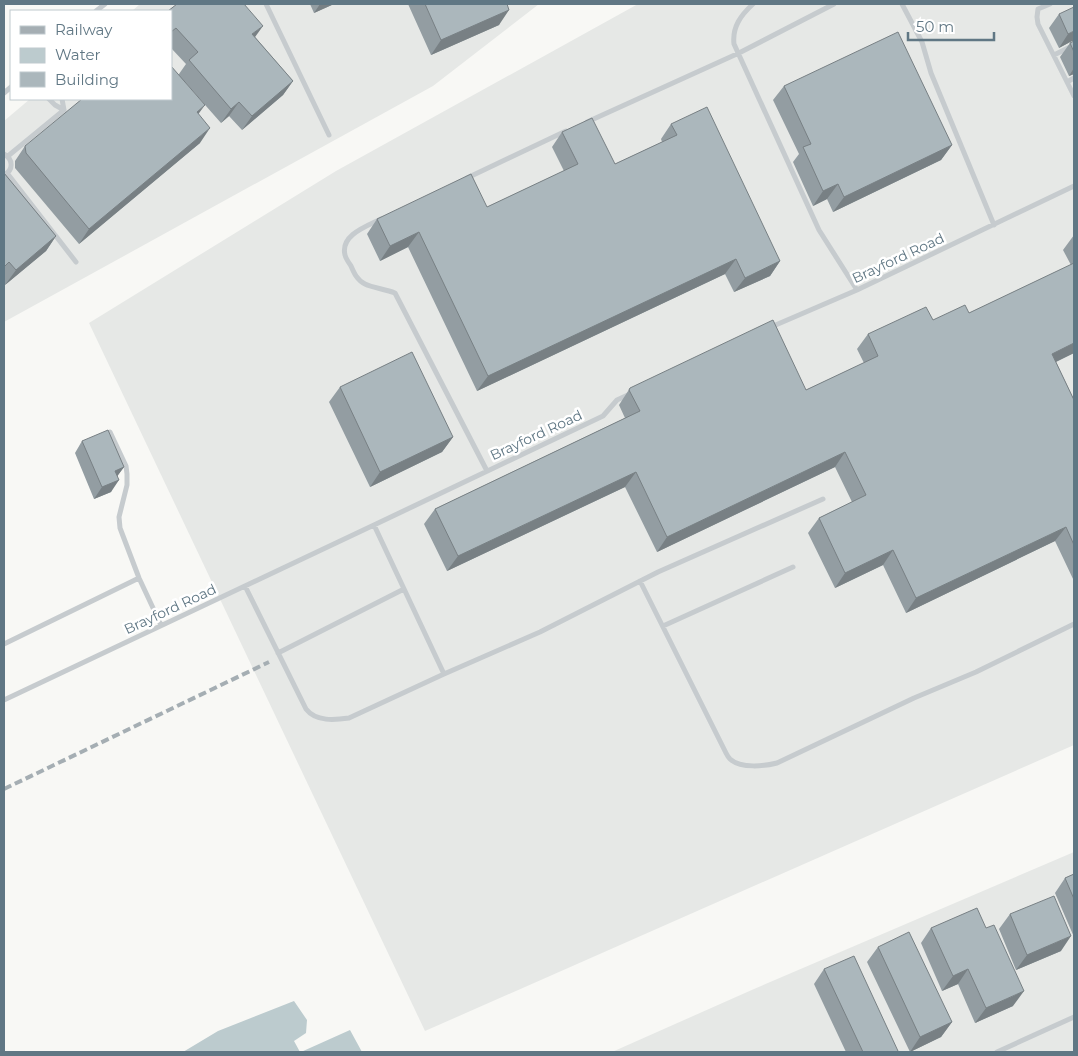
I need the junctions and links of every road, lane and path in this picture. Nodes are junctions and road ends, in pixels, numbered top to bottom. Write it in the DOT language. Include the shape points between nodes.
graph roads {
  1 [pos="266,4"];
  2 [pos="753,4"];
  3 [pos="834,4"];
  4 [pos="902,4"];
  5 [pos="1050,4"];
  6 [pos="1074,45"];
  7 [pos="738,53"];
  8 [pos="1054,54"];
  9 [pos="1074,78"];
  10 [pos="1067,82"];
  11 [pos="1074,96"];
  12 [pos="50,100"];
  13 [pos="62,100"];
  14 [pos="64,110"];
  15 [pos="578,126"];
  16 [pos="568,130"];
  17 [pos="329,135"];
  18 [pos="6,155"];
  19 [pos="5,174"];
  20 [pos="461,181"];
  21 [pos="1074,186"];
  22 [pos="389,216"];
  23 [pos="994,224"];
  24 [pos="76,262"];
  25 [pos="857,290"];
  26 [pos="765,330"];
  27 [pos="633,392"];
  28 [pos="110,432"];
  29 [pos="488,471"];
  30 [pos="822,499"];
  31 [pos="374,526"];
  32 [pos="792,567"];
  33 [pos="138,578"];
  34 [pos="640,581"];
  35 [pos="245,586"];
  36 [pos="404,589"];
  37 [pos="1074,624"];
  38 [pos="160,626"];
  39 [pos="663,626"];
  40 [pos="4,644"];
  41 [pos="278,653"];
  42 [pos="444,674"];
  43 [pos="4,700"];
  44 [pos="1074,1017"];
  45 [pos="997,1052"];
  1 -- 17 [label="lane"];
  2 -- 7 [label="lane" via="736,25 733,37"];
  3 -- 7 [label="lane"];
  4 -- 23 [label="lane" via="922,42 931,73"];
  5 -- 8 [label="lane" via="1038,9 1037,18"];
  6 -- 8 [label="lane"];
  7 -- 15 [label="lane"];
  7 -- 25 [label="lane" via="819,230"];
  8 -- 10 [label="lane"];
  9 -- 10 [label="lane"];
  10 -- 11 [label="lane"];
  12 -- 14 [label="lane"];
  13 -- 14 [label="lane"];
  14 -- 18 [label="lane"];
  16 -- 20 [label="lane"];
  18 -- 19 [label="lane" via="12,165"];
  19 -- 24 [label="lane"];
  21 -- 23 [label="lane, Brayford Road"];
  22 -- 29 [label="lane" via="350,236 345,254 357,278 364,284 395,293"];
  23 -- 25 [label="lane, Brayford Road"];
  25 -- 26 [label="lane, Brayford Road"];
  27 -- 29 [label="lane, Brayford Road" via="617,400 603,416"];
  28 -- 33 [label="lane" via="126,466 120,528"];
  29 -- 31 [label="lane, Brayford Road"];
  30 -- 34 [label="lane"];
  31 -- 35 [label="lane, Brayford Road"];
  31 -- 36 [label="lane"];
  32 -- 39 [label="lane"];
  33 -- 38 [label="lane"];
  33 -- 40 [label="lane"];
  34 -- 39 [label="lane"];
  34 -- 42 [label="lane" via="540,632"];
  35 -- 38 [label="lane, Brayford Road"];
  35 -- 41 [label="lane"];
  36 -- 41 [label="lane"];
  36 -- 42 [label="lane"];
  37 -- 39 [label="lane" via="777,763 758,766 730,759"];
  38 -- 43 [label="lane, Brayford Road"];
  41 -- 42 [label="lane" via="306,709 311,715 330,720 349,718"];
  44 -- 45 [label="lane"];
}
